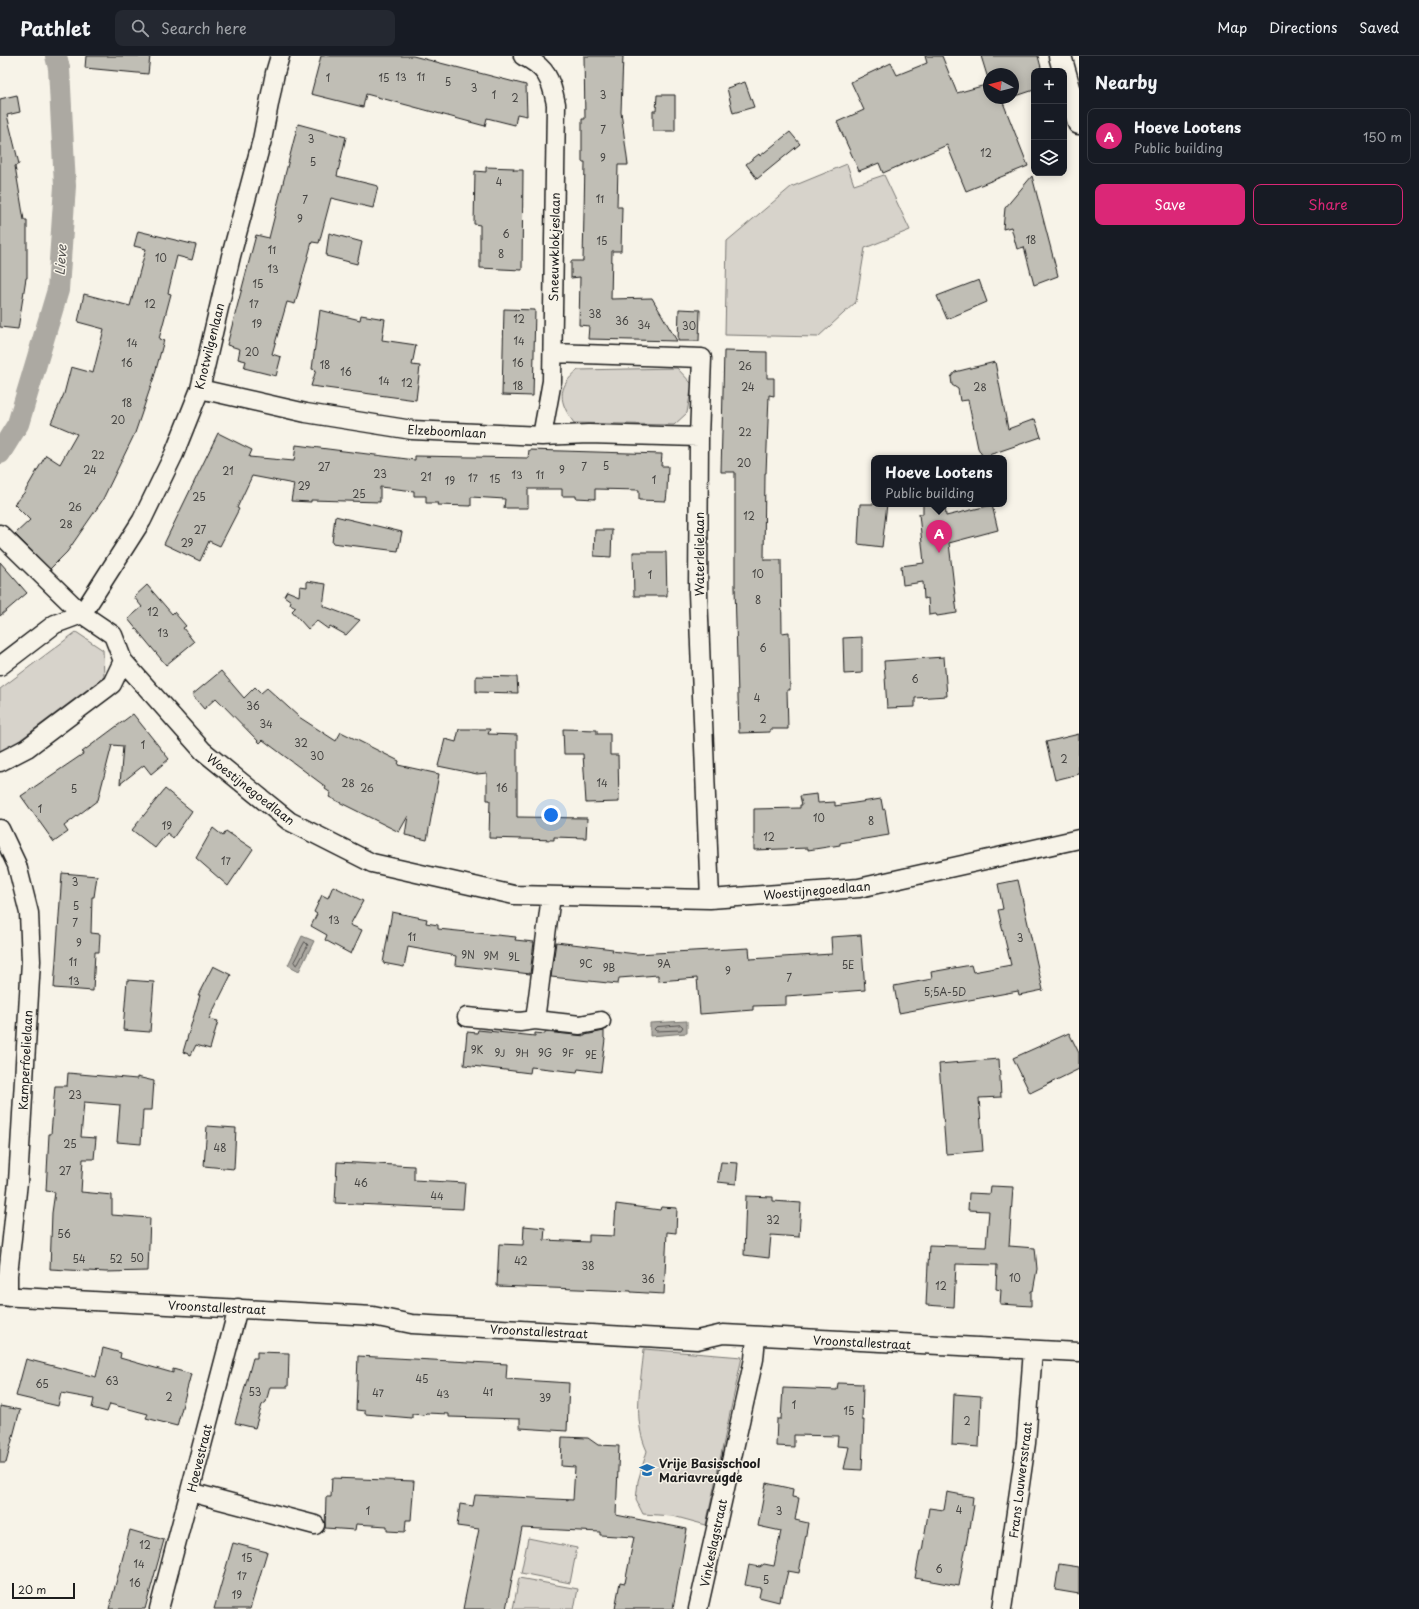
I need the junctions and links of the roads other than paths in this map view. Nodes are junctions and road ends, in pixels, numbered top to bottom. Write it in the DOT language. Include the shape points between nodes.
graph roads {
  1 [pos="280,56"];
  2 [pos="1060,56"];
  3 [pos="529,59"];
  4 [pos="1079,123"];
  5 [pos="553,353"];
  6 [pos="200,389"];
  7 [pos="542,436"];
  8 [pos="699,437"];
  9 [pos="0,534"];
  10 [pos="82,614"];
  11 [pos="123,661"];
  12 [pos="0,666"];
  13 [pos="0,762"];
  14 [pos="0,829"];
  15 [pos="1079,839"];
  16 [pos="551,896"];
  17 [pos="710,899"];
  18 [pos="467,1018"];
  19 [pos="535,1020"];
  20 [pos="601,1021"];
  21 [pos="4,1296"];
  22 [pos="238,1308"];
  23 [pos="756,1337"];
  24 [pos="1033,1350"];
  25 [pos="1079,1352"];
  26 [pos="190,1492"];
  27 [pos="315,1525"];
  28 [pos="160,1609"];
  29 [pos="698,1609"];
  30 [pos="1002,1609"];
  1 -- 6 [label="street, Knotwilgenlaan" via="262,140 231,256"];
  2 -- 4 [label="street"];
  3 -- 5 [label="street, Sneeuwklokjeslaan" via="552,82 556,104"];
  5 -- 7 [label="street, Sneeuwklokjeslaan" via="552,381"];
  5 -- 8 [label="street, Waterlelielaan" via="702,358"];
  6 -- 7 [label="street, Elzeboomlaan" via="306,413 405,429"];
  6 -- 10 [label="street, Knotwilgenlaan" via="174,454 142,520"];
  7 -- 8 [label="street, Elzeboomlaan" via="588,434"];
  8 -- 17 [label="street, Waterlelielaan" via="698,593"];
  9 -- 10 [label="street"];
  10 -- 11 [label="street" via="114,634"];
  10 -- 12 [label="street" via="56,624"];
  11 -- 13 [label="street" via="112,684 26,748"];
  11 -- 16 [label="street, Woestijnegoedlaan" via="203,751 289,821 372,863 514,895"];
  14 -- 21 [label="street, Kamperfoelielaan" via="17,865 29,913 31,961 18,1182"];
  15 -- 17 [label="street, Woestijnegoedlaan" via="859,888"];
  16 -- 17 [label="street, Woestijnegoedlaan"];
  16 -- 19 [label="street"];
  18 -- 19 [label="street" via="520,1022"];
  19 -- 20 [label="street" via="580,1025"];
  21 -- 22 [label="street, Vroonstallestraat"];
  22 -- 23 [label="street, Vroonstallestraat" via="373,1316 412,1324 697,1340 723,1334"];
  22 -- 26 [label="street, Hoevestraat"];
  23 -- 24 [label="street, Vroonstallestraat"];
  23 -- 29 [label="street, Vinkeslagstraat" via="754,1359"];
  24 -- 25 [label="street, Vroonstallestraat"];
  24 -- 30 [label="street, Frans Louwersstraat" via="1026,1443"];
  26 -- 27 [label="street"];
  26 -- 28 [label="street, Hoevestraat"];
}
